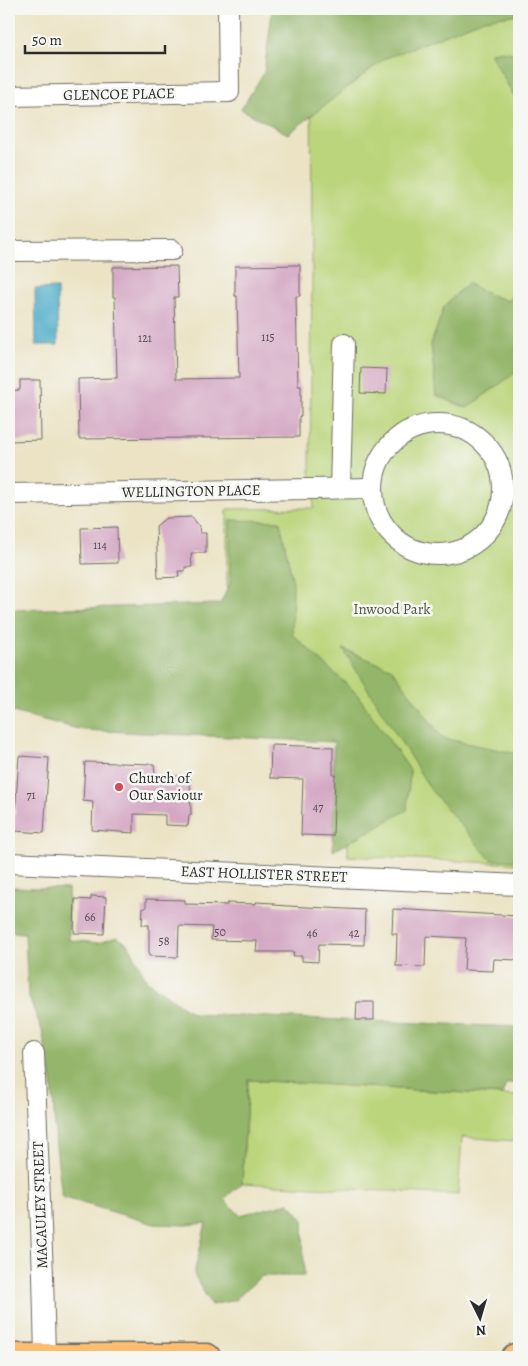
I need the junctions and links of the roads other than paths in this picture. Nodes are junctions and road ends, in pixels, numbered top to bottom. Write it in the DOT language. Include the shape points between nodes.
graph roads {
  1 [pos="228,9"];
  2 [pos="9,96"];
  3 [pos="172,250"];
  4 [pos="9,251"];
  5 [pos="344,344"];
  6 [pos="340,488"];
  7 [pos="373,488"];
  8 [pos="9,494"];
  9 [pos="9,863"];
  10 [pos="519,885"];
  11 [pos="34,1054"];
  12 [pos="45,1356"];
  13 [pos="9,1357"];
  14 [pos="169,1357"];
  15 [pos="207,1357"];
  16 [pos="516,1357"];
  17 [pos="519,1357"];
  1 -- 2 [label="street, GLENCOE PLACE" via="229,92"];
  3 -- 4 [label="street"];
  5 -- 6 [label="street"];
  6 -- 7 [label="street, WELLINGTON PLACE"];
  6 -- 8 [label="street, WELLINGTON PLACE"];
  7 -- 7 [label="street" via="378,511 394,536 415,549 439,553 463,548 484,535 500,510 503,493 497,460 487,445 476,435 445,424 423,425 409,430 391,444 378,464"];
  9 -- 10 [label="street, EAST HOLLISTER STREET"];
  11 -- 12 [label="street, MACAULEY STREET"];
  12 -- 13 [label="main road"];
  12 -- 14 [label="main road"];
  14 -- 15 [label="main road"];
  16 -- 17 [label="main road"];
}
